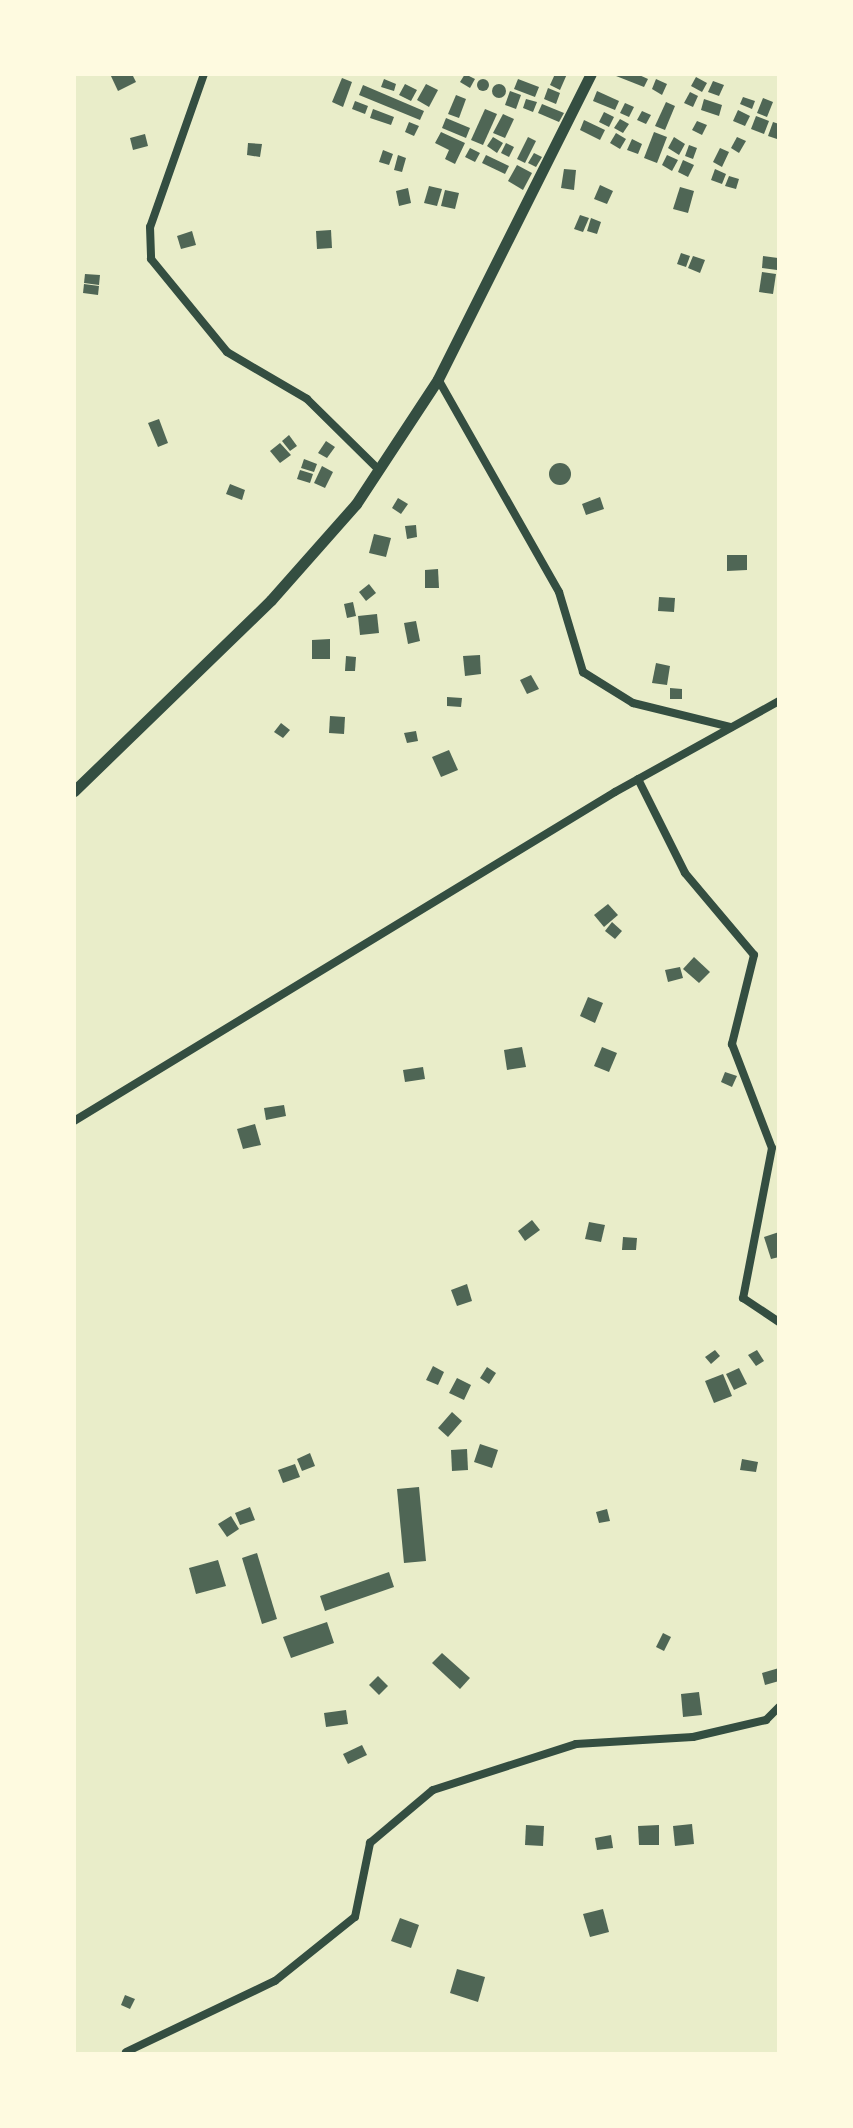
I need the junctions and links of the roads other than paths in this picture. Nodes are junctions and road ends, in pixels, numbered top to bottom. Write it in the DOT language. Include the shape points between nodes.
graph roads {
  1 [pos="204,74"];
  2 [pos="591,74"];
  3 [pos="438,379"];
  4 [pos="379,470"];
  5 [pos="779,701"];
  6 [pos="732,727"];
  7 [pos="638,779"];
  8 [pos="74,791"];
  9 [pos="74,1121"];
  10 [pos="779,1322"];
  11 [pos="779,1707"];
  12 [pos="126,2052"];
  1 -- 4 [label="street" via="150,227 151,259 227,352 307,399"];
  2 -- 3 [label="street"];
  3 -- 4 [label="street"];
  3 -- 6 [label="street" via="559,592 583,672 633,703"];
  4 -- 8 [label="street" via="271,600"];
  5 -- 6 [label="street"];
  6 -- 7 [label="street"];
  7 -- 9 [label="street"];
  7 -- 10 [label="street" via="685,873 754,955 732,1044 772,1148 743,1298"];
  11 -- 12 [label="street" via="766,1720 693,1737 576,1744 433,1790 370,1843 355,1917 275,1981"];
}
